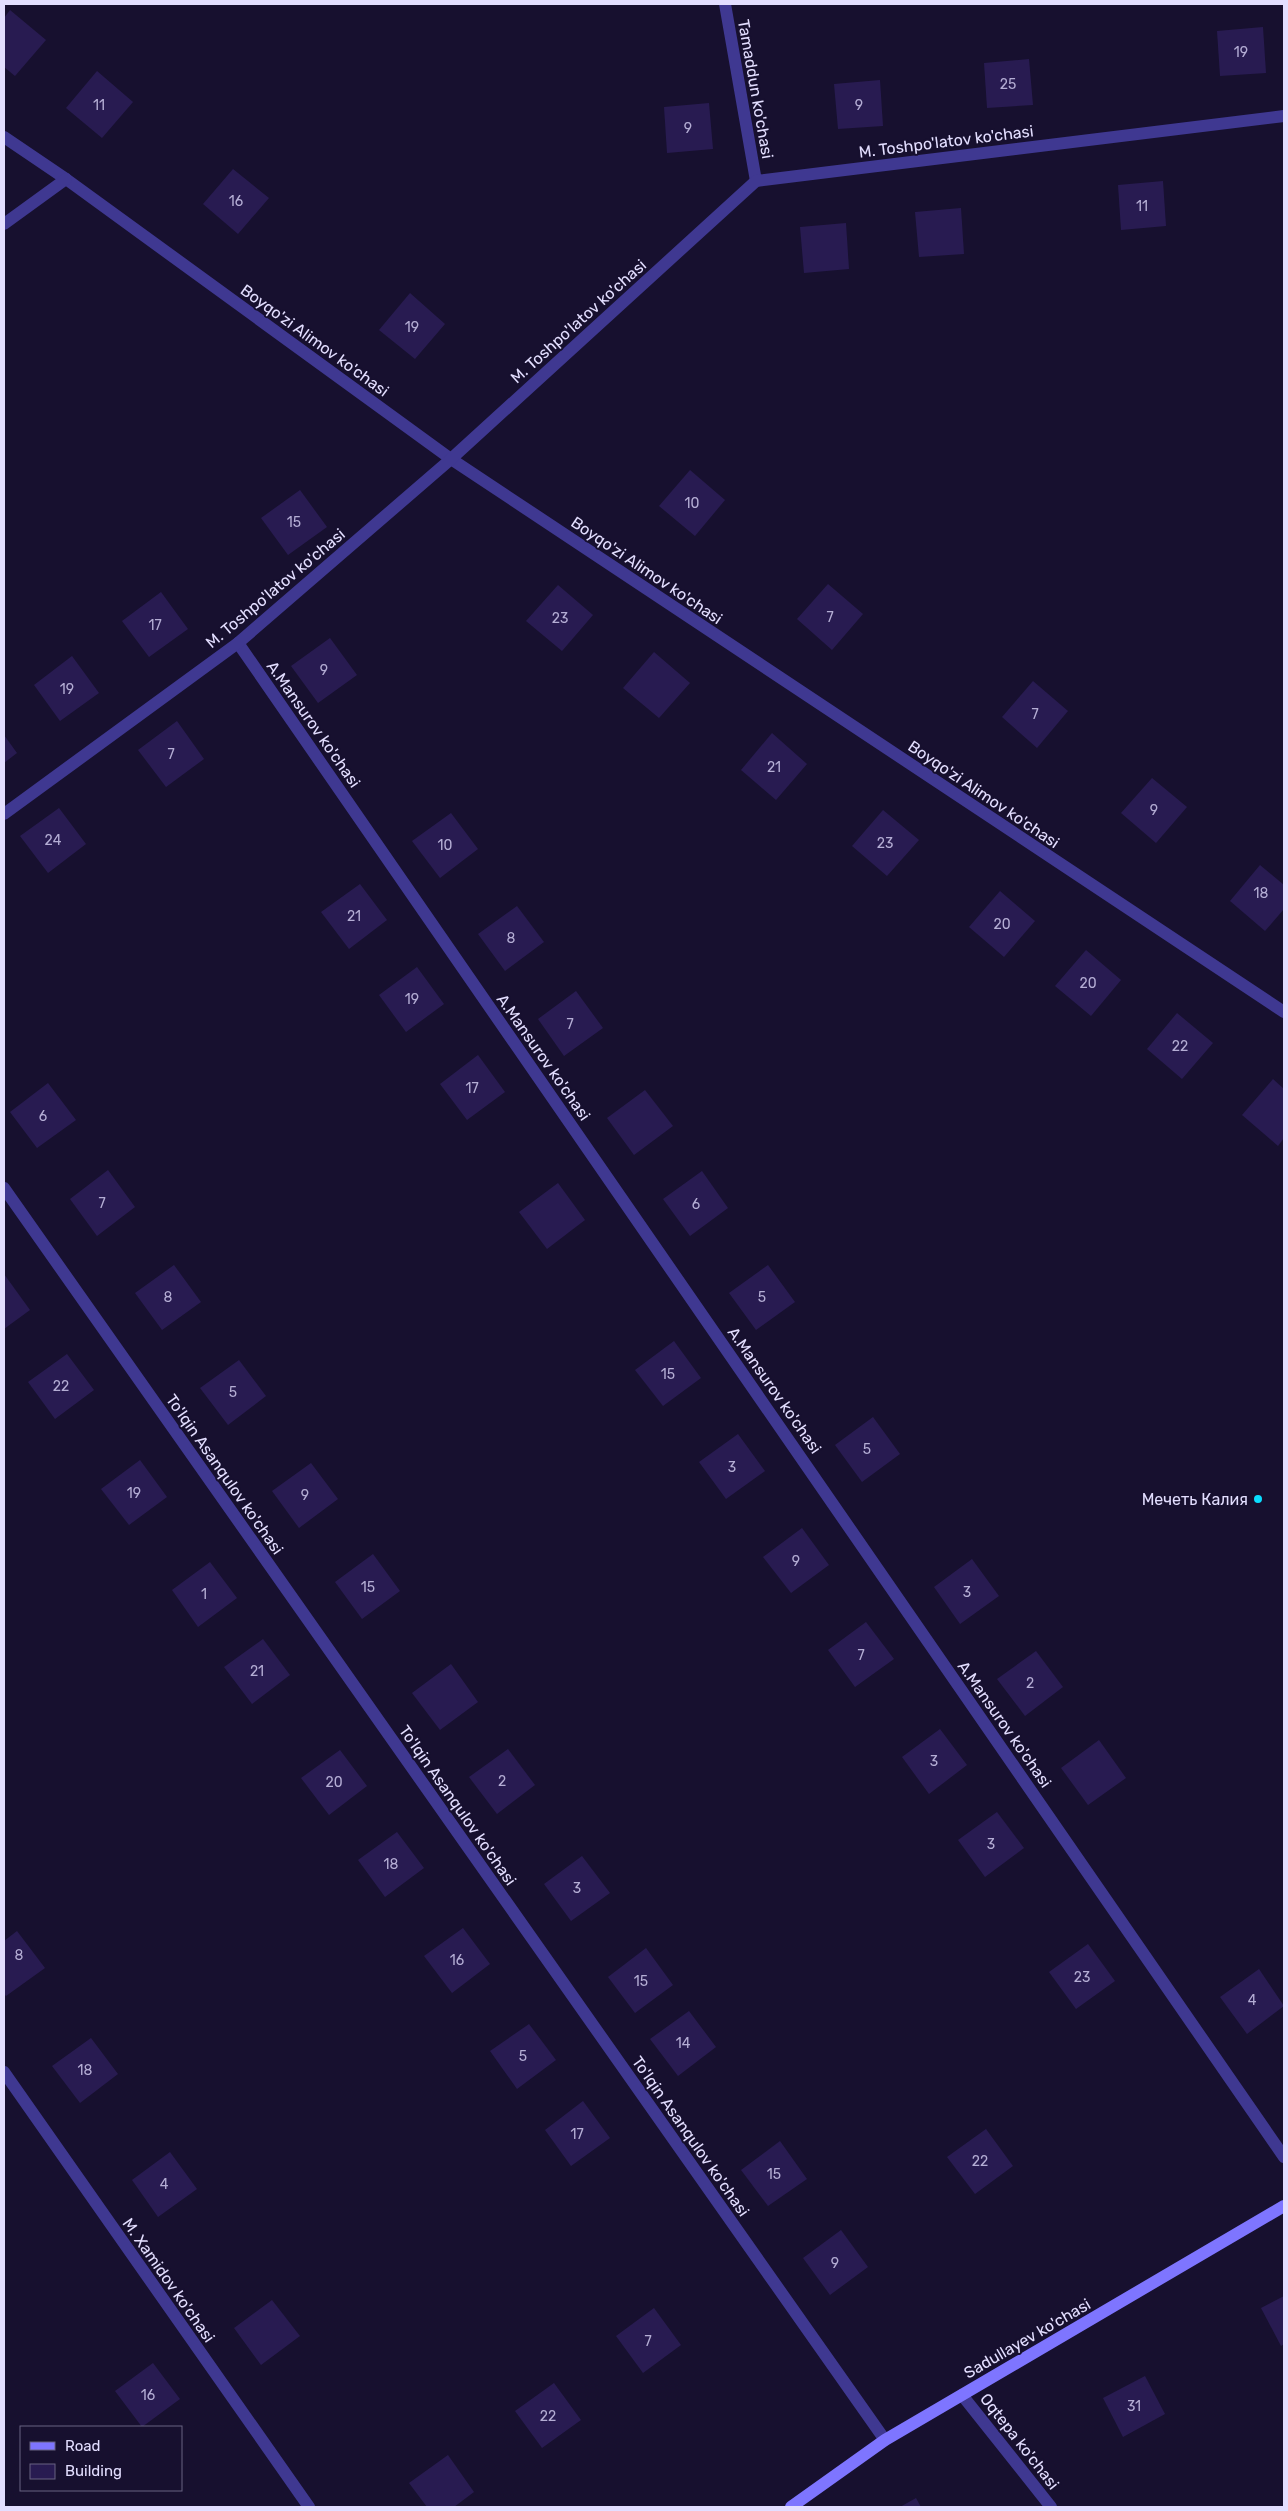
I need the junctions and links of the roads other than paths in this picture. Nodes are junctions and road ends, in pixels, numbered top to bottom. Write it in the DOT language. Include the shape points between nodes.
graph roads {
  1 [pos="724,4"];
  2 [pos="1284,116"];
  3 [pos="4,137"];
  4 [pos="66,179"];
  5 [pos="756,181"];
  6 [pos="4,224"];
  7 [pos="451,459"];
  8 [pos="238,643"];
  9 [pos="4,814"];
  10 [pos="1284,1012"];
  11 [pos="4,1188"];
  12 [pos="4,2072"];
  13 [pos="1284,2157"];
  14 [pos="1284,2206"];
  15 [pos="962,2395"];
  16 [pos="885,2440"];
  17 [pos="309,2507"];
  18 [pos="790,2507"];
  19 [pos="1051,2507"];
  1 -- 5 [label="street, Tamaddun ko'chasi"];
  2 -- 5 [label="street, M. Toshpo'latov ko'chasi"];
  3 -- 4 [label="street, Boyqo'zi Alimov ko'chasi"];
  4 -- 6 [label="street"];
  4 -- 7 [label="street, Boyqo'zi Alimov ko'chasi"];
  5 -- 7 [label="street, M. Toshpo'latov ko'chasi"];
  7 -- 8 [label="street, M. Toshpo'latov ko'chasi"];
  7 -- 10 [label="street, Boyqo'zi Alimov ko'chasi"];
  8 -- 9 [label="street, M. Toshpo'latov ko'chasi"];
  8 -- 13 [label="street, A.Mansurov ko'chasi"];
  11 -- 16 [label="street, To'lqin Asanqulov ko'chasi"];
  12 -- 17 [label="street, M. Xamidov ko'chasi"];
  14 -- 15 [label="main road, Sadullayev ko'chasi"];
  15 -- 16 [label="main road, Sadullayev ko'chasi"];
  15 -- 19 [label="street, Oqtepa ko'chasi"];
  16 -- 18 [label="main road, Sadullayev ko'chasi"];
}
